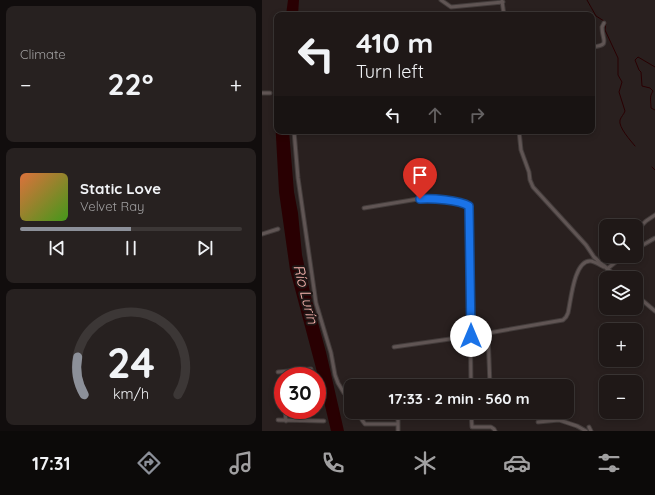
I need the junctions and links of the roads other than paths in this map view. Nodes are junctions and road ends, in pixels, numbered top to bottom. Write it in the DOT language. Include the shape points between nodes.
graph roads {
  1 [pos="441,0"];
  2 [pos="502,1"];
  3 [pos="504,12"];
  4 [pos="604,23"];
  5 [pos="595,47"];
  6 [pos="262,93"];
  7 [pos="270,93"];
  8 [pos="294,134"];
  9 [pos="519,134"];
  10 [pos="364,208"];
  11 [pos="655,215"];
  12 [pos="643,224"];
  13 [pos="278,229"];
  14 [pos="262,234"];
  15 [pos="655,238"];
  16 [pos="643,244"];
  17 [pos="612,263"];
  18 [pos="605,268"];
  19 [pos="609,271"];
  20 [pos="643,301"];
  21 [pos="655,311"];
  22 [pos="488,333"];
  23 [pos="471,336"];
  24 [pos="394,347"];
  25 [pos="471,379"];
  26 [pos="490,379"];
  27 [pos="344,393"];
  28 [pos="362,419"];
  29 [pos="398,419"];
  30 [pos="472,419"];
  31 [pos="278,420"];
  32 [pos="286,420"];
  33 [pos="324,421"];
  34 [pos="538,422"];
  35 [pos="398,424"];
  36 [pos="589,427"];
  37 [pos="398,431"];
  38 [pos="494,431"];
  39 [pos="586,431"];
  40 [pos="591,431"];
  1 -- 2 [label="street" via="451,7"];
  2 -- 3 [label="street"];
  4 -- 5 [label="street" via="604,44"];
  6 -- 7 [label="street"];
  8 -- 27 [label="street" via="316,302 338,383"];
  9 -- 18 [label="street" via="521,150 533,187"];
  10 -- 23 [label="street" via="424,198 464,203 469,206"];
  11 -- 12 [label="street"];
  13 -- 14 [label="street"];
  15 -- 16 [label="street"];
  17 -- 18 [label="street"];
  18 -- 19 [label="street"];
  18 -- 22 [label="street" via="589,261 582,263 577,272 568,312 563,320"];
  20 -- 21 [label="street"];
  22 -- 23 [label="street"];
  22 -- 26 [label="street"];
  23 -- 24 [label="street"];
  23 -- 25 [label="street"];
  28 -- 35 [label="street" via="365,424"];
  29 -- 35 [label="street"];
  30 -- 38 [label="street" via="472,427 491,427"];
  31 -- 32 [label="street"];
  32 -- 33 [label="street"];
  34 -- 39 [label="street" via="559,420"];
  35 -- 37 [label="street"];
  36 -- 40 [label="street"];
}
